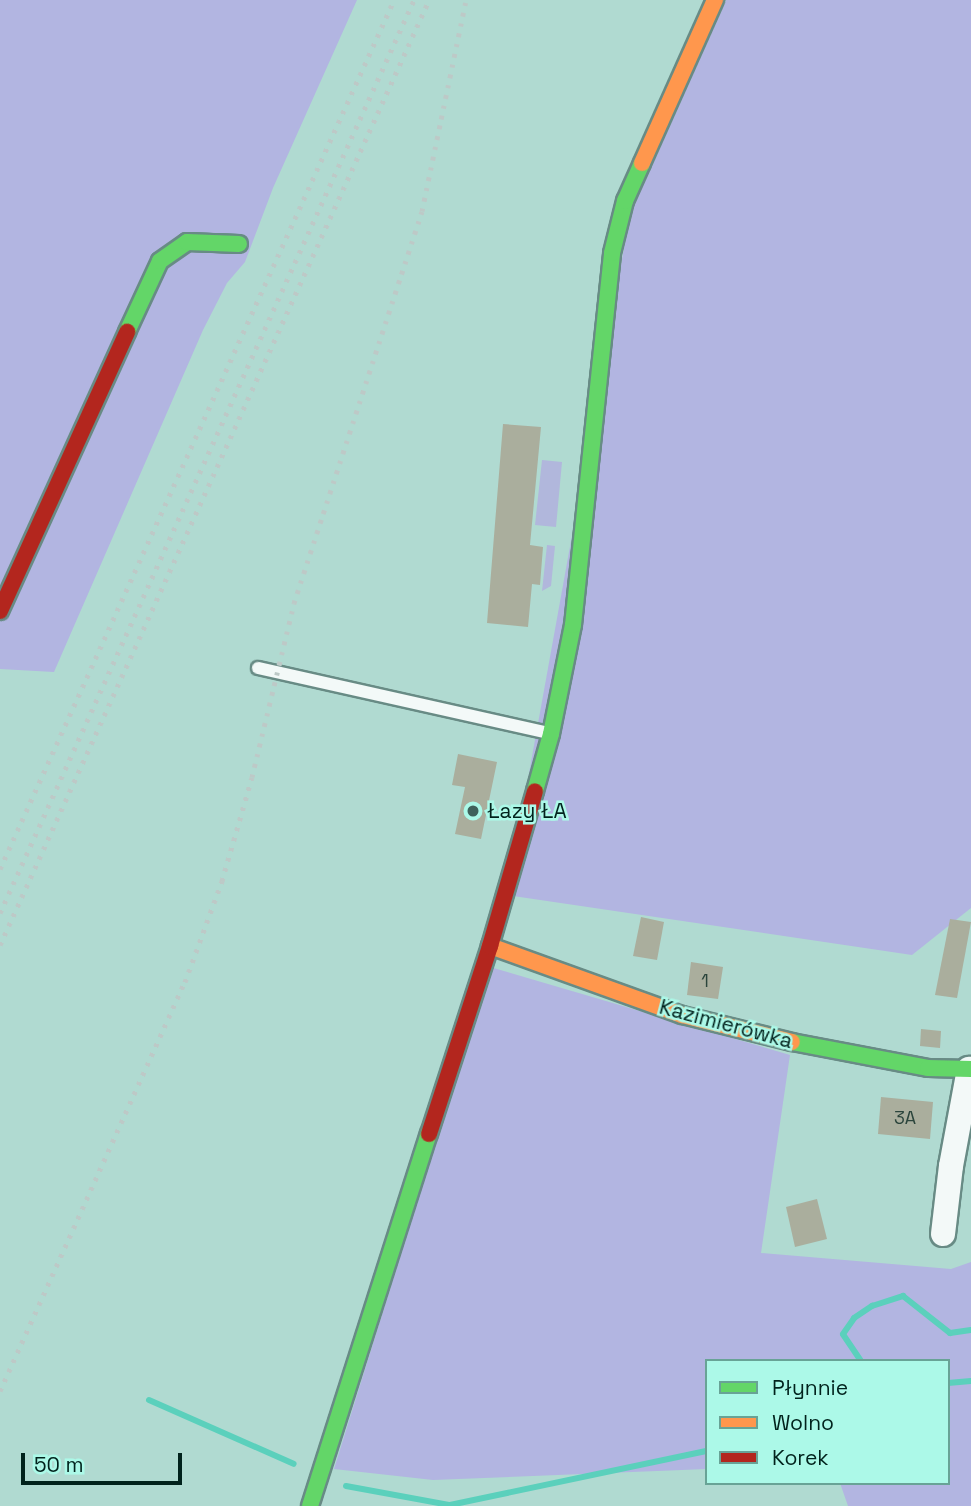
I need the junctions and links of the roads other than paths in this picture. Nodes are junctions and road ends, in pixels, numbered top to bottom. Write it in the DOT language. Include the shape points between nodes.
graph roads {
  1 [pos="715,0"];
  2 [pos="240,244"];
  3 [pos="0,611"];
  4 [pos="258,668"];
  5 [pos="551,734"];
  6 [pos="490,946"];
  7 [pos="970,1069"];
  8 [pos="943,1234"];
  9 [pos="310,1506"];
  1 -- 5 [label="street" via="625,201 612,253 573,625"];
  2 -- 3 [label="street" via="187,243 160,261"];
  4 -- 5 [label="lane"];
  5 -- 6 [label="street"];
  6 -- 7 [label="street, Kazimierówka" via="682,1015 835,1051 928,1068"];
  6 -- 9 [label="street"];
  7 -- 8 [label="street, Kazimierówka"];
}
